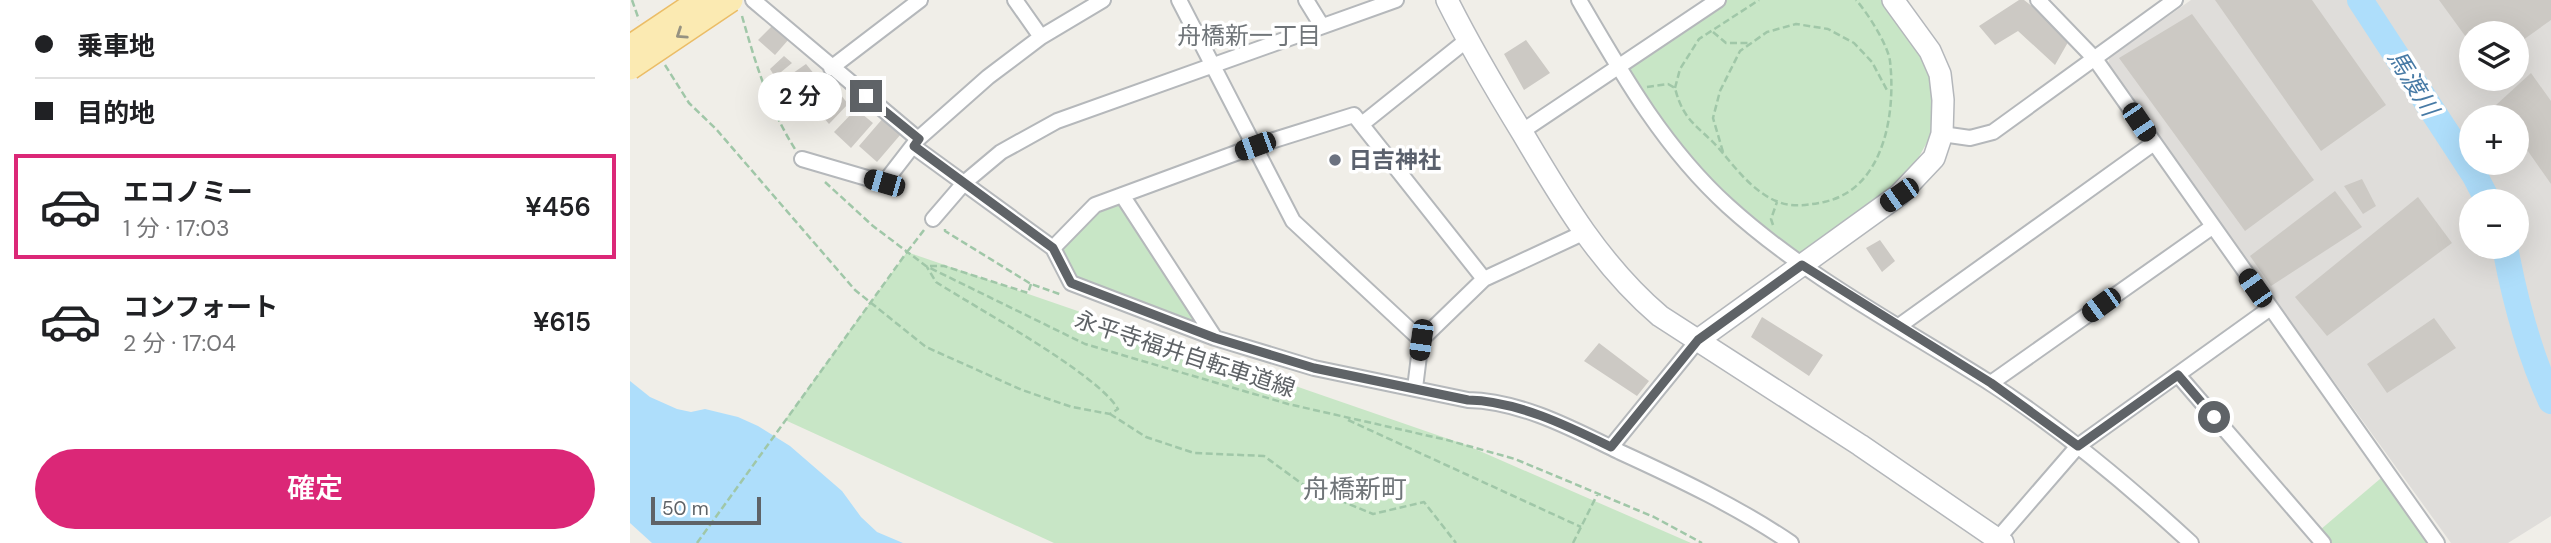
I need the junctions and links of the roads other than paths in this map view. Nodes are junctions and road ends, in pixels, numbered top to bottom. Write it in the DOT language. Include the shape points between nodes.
graph roads {
  1 [pos="700,0"];
  2 [pos="920,0"];
  3 [pos="1015,0"];
  4 [pos="1103,0"];
  5 [pos="1179,0"];
  6 [pos="1306,0"];
  7 [pos="1396,0"];
  8 [pos="1447,0"];
  9 [pos="1579,0"];
  10 [pos="1718,0"];
  11 [pos="1893,0"];
  12 [pos="2038,0"];
  13 [pos="2175,0"];
  14 [pos="757,1"];
  15 [pos="1701,5"];
  16 [pos="736,6"];
  17 [pos="1322,26"];
  18 [pos="1041,37"];
  19 [pos="1466,40"];
  20 [pos="630,47"];
  21 [pos="2095,59"];
  22 [pos="1213,65"];
  23 [pos="1618,67"];
  24 [pos="630,68"];
  25 [pos="831,68"];
  26 [pos="1362,124"];
  27 [pos="1521,132"];
  28 [pos="1942,134"];
  29 [pos="916,142"];
  30 [pos="2154,143"];
  31 [pos="1255,146"];
  32 [pos="802,159"];
  33 [pos="964,183"];
  34 [pos="1122,195"];
  35 [pos="939,219"];
  36 [pos="2212,227"];
  37 [pos="1583,233"];
  38 [pos="1053,248"];
  39 [pos="1802,265"];
  40 [pos="1484,279"];
  41 [pos="2269,309"];
  42 [pos="1899,326"];
  43 [pos="1215,338"];
  44 [pos="1421,340"];
  45 [pos="1698,340"];
  46 [pos="2178,375"];
  47 [pos="1991,383"];
  48 [pos="1415,388"];
  49 [pos="2078,446"];
  50 [pos="1611,447"];
  51 [pos="1998,542"];
  52 [pos="1791,543"];
  53 [pos="2191,543"];
  54 [pos="2323,543"];
  55 [pos="2437,543"];
  1 -- 20 [label="main road, bridge"];
  2 -- 25 [label="street"];
  3 -- 18 [label="street"];
  4 -- 18 [label="street"];
  5 -- 22 [label="street"];
  6 -- 17 [label="street"];
  7 -- 17 [label="street"];
  8 -- 19 [label="street"];
  9 -- 23 [label="street"];
  10 -- 15 [label="street"];
  11 -- 28 [label="street" via="1930,51 1940,74"];
  12 -- 21 [label="street"];
  13 -- 21 [label="street"];
  14 -- 25 [label="street"];
  15 -- 23 [label="street"];
  16 -- 24 [label="main road, one-way, bridge"];
  17 -- 22 [label="street"];
  18 -- 29 [label="street"];
  19 -- 26 [label="street"];
  19 -- 27 [label="street"];
  21 -- 28 [label="street" via="1993,132 1970,138"];
  21 -- 30 [label="street"];
  22 -- 31 [label="street"];
  22 -- 33 [label="street" via="1057,121 1001,152"];
  23 -- 27 [label="street"];
  23 -- 39 [label="street" via="1681,157 1728,206"];
  25 -- 29 [label="street"];
  26 -- 31 [label="street" via="1354,115"];
  26 -- 40 [label="street"];
  27 -- 37 [label="street"];
  28 -- 39 [label="street" via="1934,158 1899,195"];
  29 -- 32 [label="street" via="884,183"];
  29 -- 33 [label="street"];
  30 -- 36 [label="street"];
  30 -- 42 [label="street"];
  31 -- 34 [label="street"];
  31 -- 44 [label="street" via="1293,221"];
  33 -- 35 [label="street"];
  33 -- 38 [label="street"];
  34 -- 38 [label="street" via="1095,205"];
  34 -- 43 [label="street"];
  36 -- 41 [label="street"];
  36 -- 47 [label="street"];
  37 -- 40 [label="street"];
  37 -- 45 [label="street" via="1639,299"];
  38 -- 43 [label="street" via="1071,283"];
  39 -- 42 [label="street"];
  39 -- 45 [label="street"];
  40 -- 44 [label="street"];
  41 -- 46 [label="street"];
  41 -- 55 [label="street"];
  42 -- 47 [label="street"];
  43 -- 48 [label="street" via="1314,368"];
  44 -- 48 [label="street"];
  45 -- 50 [label="street"];
  45 -- 51 [label="street"];
  46 -- 49 [label="street"];
  46 -- 54 [label="street"];
  47 -- 49 [label="street"];
  48 -- 50 [label="street" via="1492,401 1575,429"];
  49 -- 51 [label="street"];
  49 -- 53 [label="street"];
  50 -- 52 [label="street" via="1757,520"];
}
